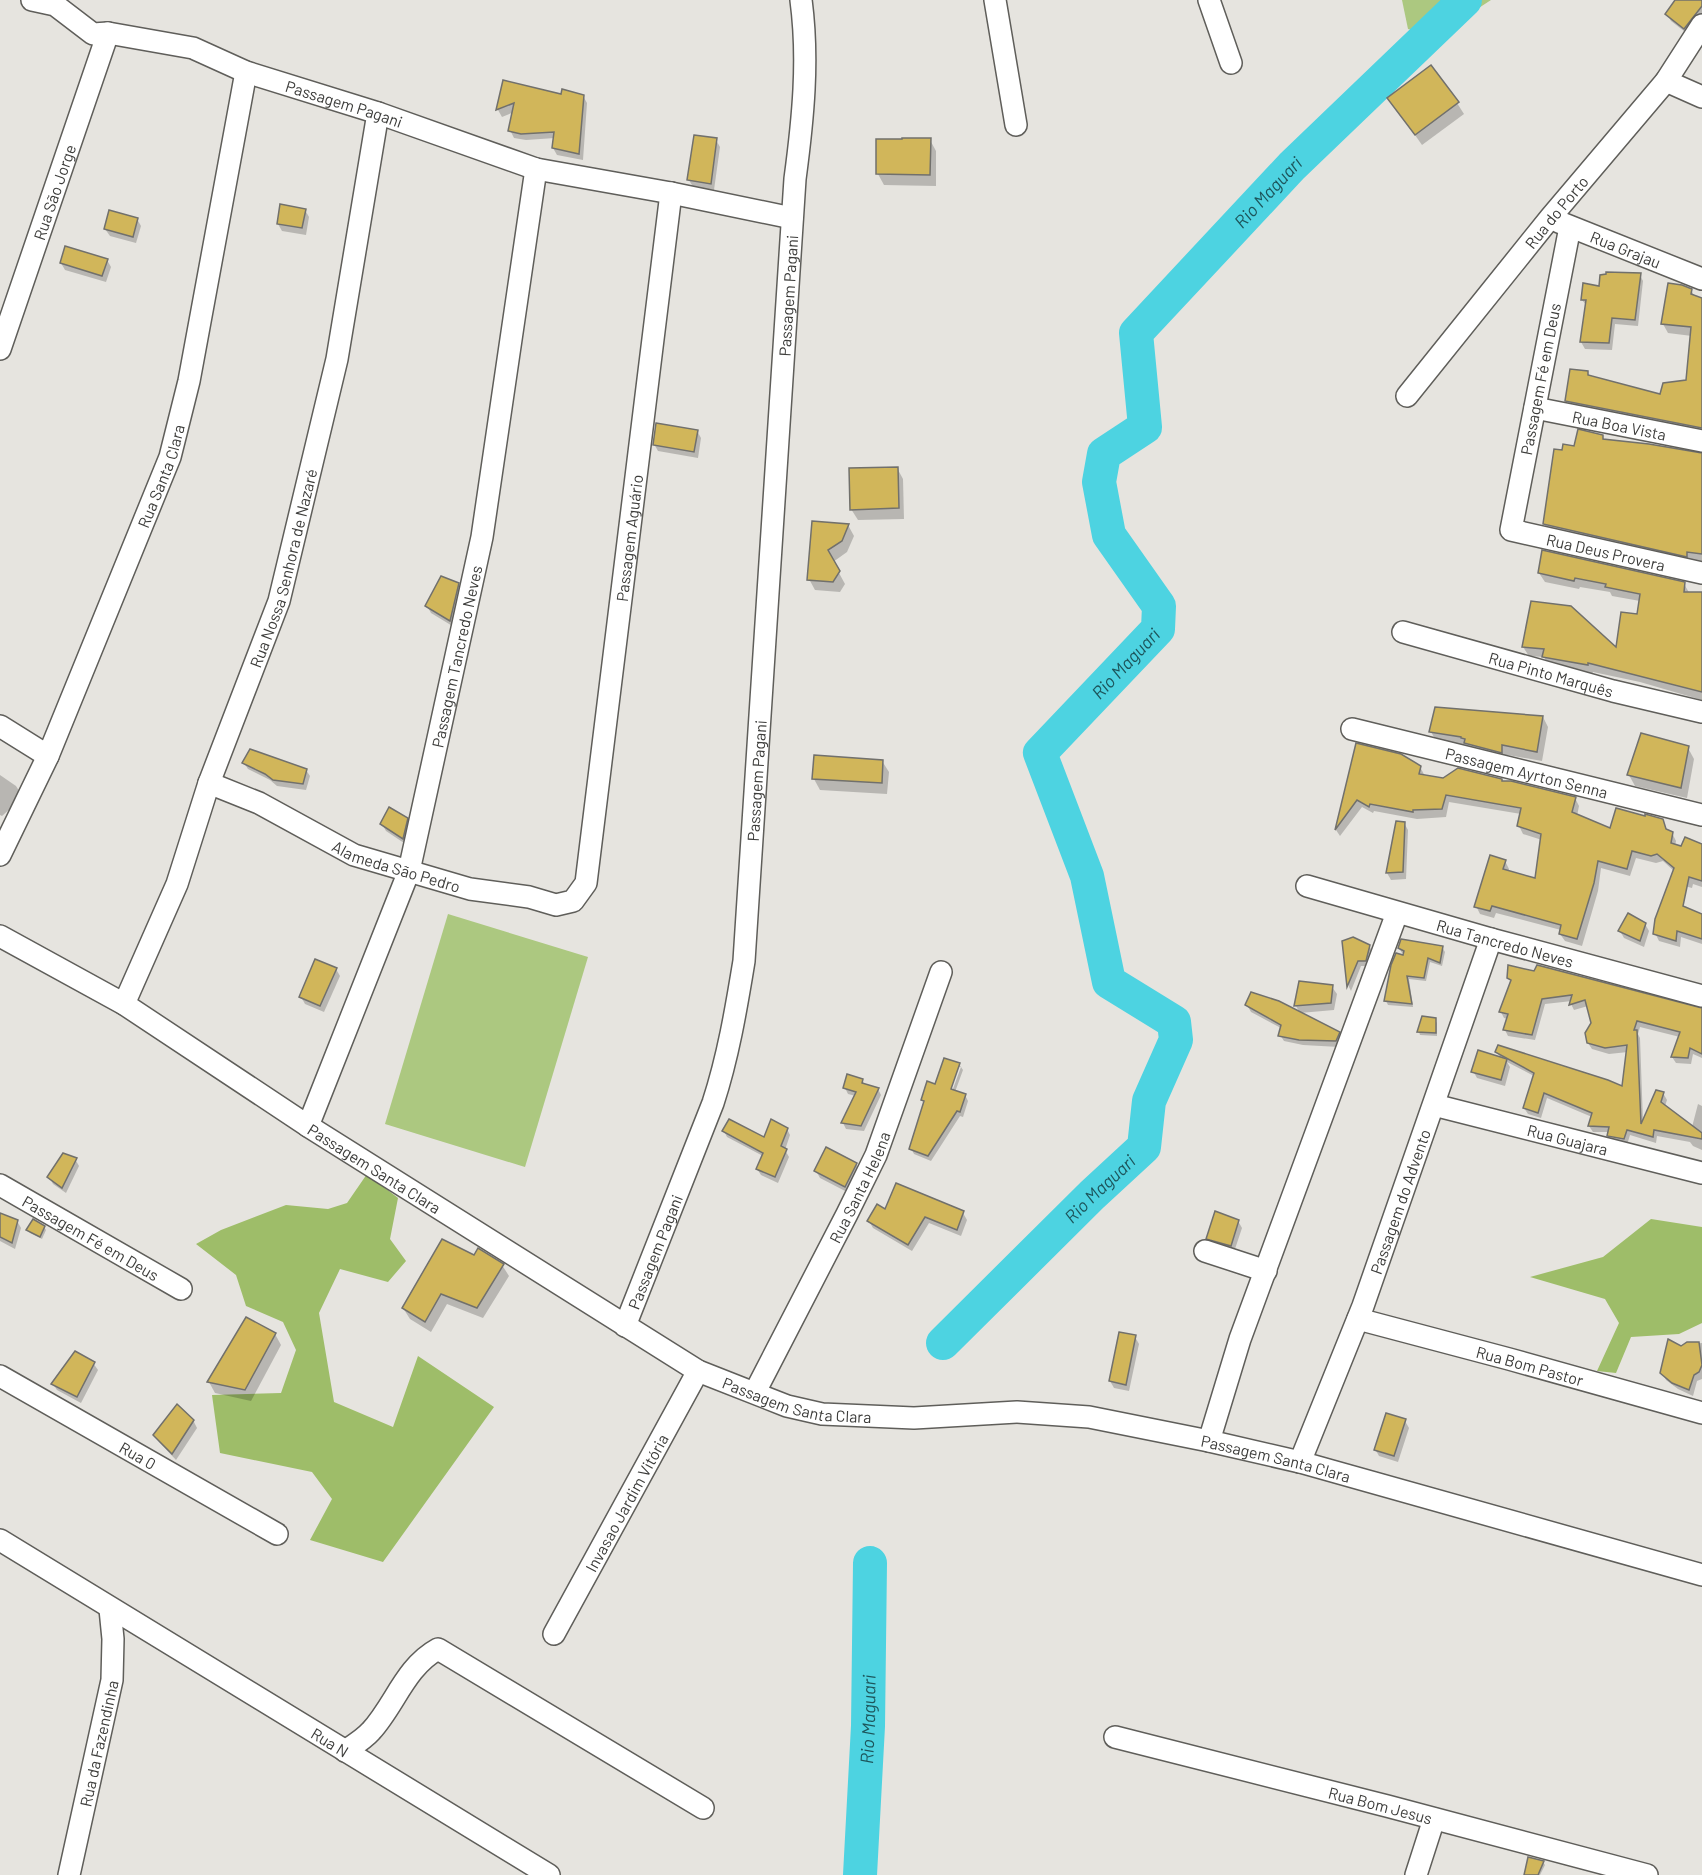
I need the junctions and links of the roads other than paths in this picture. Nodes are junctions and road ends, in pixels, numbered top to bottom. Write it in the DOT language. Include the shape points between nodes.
graph roads {
  1 [pos="32,0"];
  2 [pos="801,0"];
  3 [pos="995,0"];
  4 [pos="1209,0"];
  5 [pos="1702,25"];
  6 [pos="108,33"];
  7 [pos="1231,63"];
  8 [pos="246,72"];
  9 [pos="1666,81"];
  10 [pos="1702,97"];
  11 [pos="378,113"];
  12 [pos="1016,125"];
  13 [pos="536,169"];
  14 [pos="671,193"];
  15 [pos="792,218"];
  16 [pos="1550,218"];
  17 [pos="1570,227"];
  18 [pos="1702,279"];
  19 [pos="0,349"];
  20 [pos="1407,396"];
  21 [pos="1535,408"];
  22 [pos="1702,441"];
  23 [pos="1511,530"];
  24 [pos="1702,573"];
  25 [pos="1403,632"];
  26 [pos="1702,712"];
  27 [pos="0,726"];
  28 [pos="1352,729"];
  29 [pos="48,756"];
  30 [pos="209,783"];
  31 [pos="1702,815"];
  32 [pos="0,855"];
  33 [pos="408,871"];
  34 [pos="586,883"];
  35 [pos="1307,886"];
  36 [pos="1397,913"];
  37 [pos="0,936"];
  38 [pos="1491,939"];
  39 [pos="941,972"];
  40 [pos="1702,996"];
  41 [pos="124,1004"];
  42 [pos="1434,1105"];
  43 [pos="308,1126"];
  44 [pos="1702,1173"];
  45 [pos="0,1185"];
  46 [pos="1205,1251"];
  47 [pos="1266,1271"];
  48 [pos="181,1289"];
  49 [pos="1358,1319"];
  50 [pos="625,1326"];
  51 [pos="698,1371"];
  52 [pos="0,1377"];
  53 [pos="755,1392"];
  54 [pos="1702,1413"];
  55 [pos="1209,1441"];
  56 [pos="1300,1462"];
  57 [pos="277,1534"];
  58 [pos="0,1540"];
  59 [pos="1702,1575"];
  60 [pos="110,1609"];
  61 [pos="554,1634"];
  62 [pos="1115,1737"];
  63 [pos="345,1751"];
  64 [pos="703,1808"];
  65 [pos="1434,1819"];
  66 [pos="69,1875"];
  67 [pos="549,1875"];
  68 [pos="1416,1875"];
  69 [pos="1647,1875"];
  1 -- 6 [label="street, Passagem Pagani" via="55,5 93,34"];
  2 -- 15 [label="street, Passagem Pagani" via="806,83"];
  3 -- 12 [label="street"];
  4 -- 7 [label="street"];
  5 -- 9 [label="street, Rua do Porto"];
  6 -- 8 [label="street, Passagem Pagani" via="193,48"];
  6 -- 19 [label="street, Rua São Jorge"];
  8 -- 11 [label="street, Passagem Pagani"];
  8 -- 29 [label="street, Rua Santa Clara" via="189,381 170,457"];
  9 -- 10 [label="street"];
  9 -- 16 [label="street, Rua do Porto"];
  11 -- 13 [label="street, Passagem Pagani"];
  11 -- 30 [label="street, Rua Nossa Senhora de Nazaré" via="336,359 279,601"];
  13 -- 14 [label="street, Passagem Pagani"];
  13 -- 33 [label="street, Passagem Tancredo Neves" via="482,537"];
  14 -- 15 [label="street, Passagem Pagani"];
  14 -- 34 [label="street, Passagem Aguário"];
  15 -- 50 [label="street, Passagem Pagani" via="744,962 732,1037 713,1104"];
  16 -- 17 [label="street, Rua Grajau"];
  16 -- 20 [label="street, Rua do Porto"];
  17 -- 18 [label="street, Rua Grajau"];
  17 -- 21 [label="street, Passagem Fé em Deus"];
  21 -- 22 [label="street, Rua Boa Vista"];
  21 -- 23 [label="street, Passagem Fé em Deus"];
  23 -- 24 [label="street, Rua Deus Provera"];
  25 -- 26 [label="street, Rua Pinto Marquês"];
  27 -- 29 [label="street"];
  28 -- 31 [label="street, Passagem Ayrton Senna"];
  29 -- 32 [label="street, Rua Santa Clara"];
  30 -- 33 [label="street, Alameda São Pedro" via="259,804 354,855"];
  30 -- 41 [label="street, Rua Nossa Senhora de Nazaré" via="177,884"];
  33 -- 34 [label="street, Alameda São Pedro" via="470,889 556,905 573,901"];
  33 -- 43 [label="street, Passagem Tancredo Neves"];
  35 -- 36 [label="street, Rua Tancredo Neves"];
  36 -- 38 [label="street, Rua Tancredo Neves"];
  36 -- 47 [label="street"];
  37 -- 41 [label="street, Passagem Santa Clara"];
  38 -- 40 [label="street, Rua Tancredo Neves"];
  38 -- 42 [label="street, Passagem do Advento"];
  39 -- 53 [label="street, Rua Santa Helena" via="876,1155"];
  41 -- 43 [label="street, Passagem Santa Clara"];
  42 -- 44 [label="street, Rua Guajara"];
  42 -- 49 [label="street, Passagem do Advento"];
  43 -- 50 [label="street, Passagem Santa Clara"];
  45 -- 48 [label="street, Passagem Fé em Deus"];
  46 -- 47 [label="street"];
  47 -- 55 [label="street" via="1240,1339"];
  49 -- 54 [label="street, Rua Bom Pastor"];
  49 -- 56 [label="street, Passagem do Advento"];
  50 -- 51 [label="street, Passagem Santa Clara"];
  51 -- 53 [label="street, Passagem Santa Clara"];
  51 -- 61 [label="street, Invasao Jardim Vitória"];
  52 -- 57 [label="street, Rua 0"];
  53 -- 55 [label="street, Passagem Santa Clara" via="787,1406 822,1414 914,1418 1017,1412 1089,1417"];
  55 -- 56 [label="street, Passagem Santa Clara"];
  56 -- 59 [label="street, Passagem Santa Clara"];
  58 -- 60 [label="street, Rua N"];
  60 -- 63 [label="street, Rua N"];
  60 -- 66 [label="street, Rua da Fazendinha" via="112,1680"];
  62 -- 65 [label="street, Rua Bom Jesus"];
  63 -- 64 [label="street" via="371,1732 405,1680 426,1655 438,1648"];
  63 -- 67 [label="street, Rua N"];
  65 -- 68 [label="street"];
  65 -- 69 [label="street, Rua Bom Jesus"];
}
